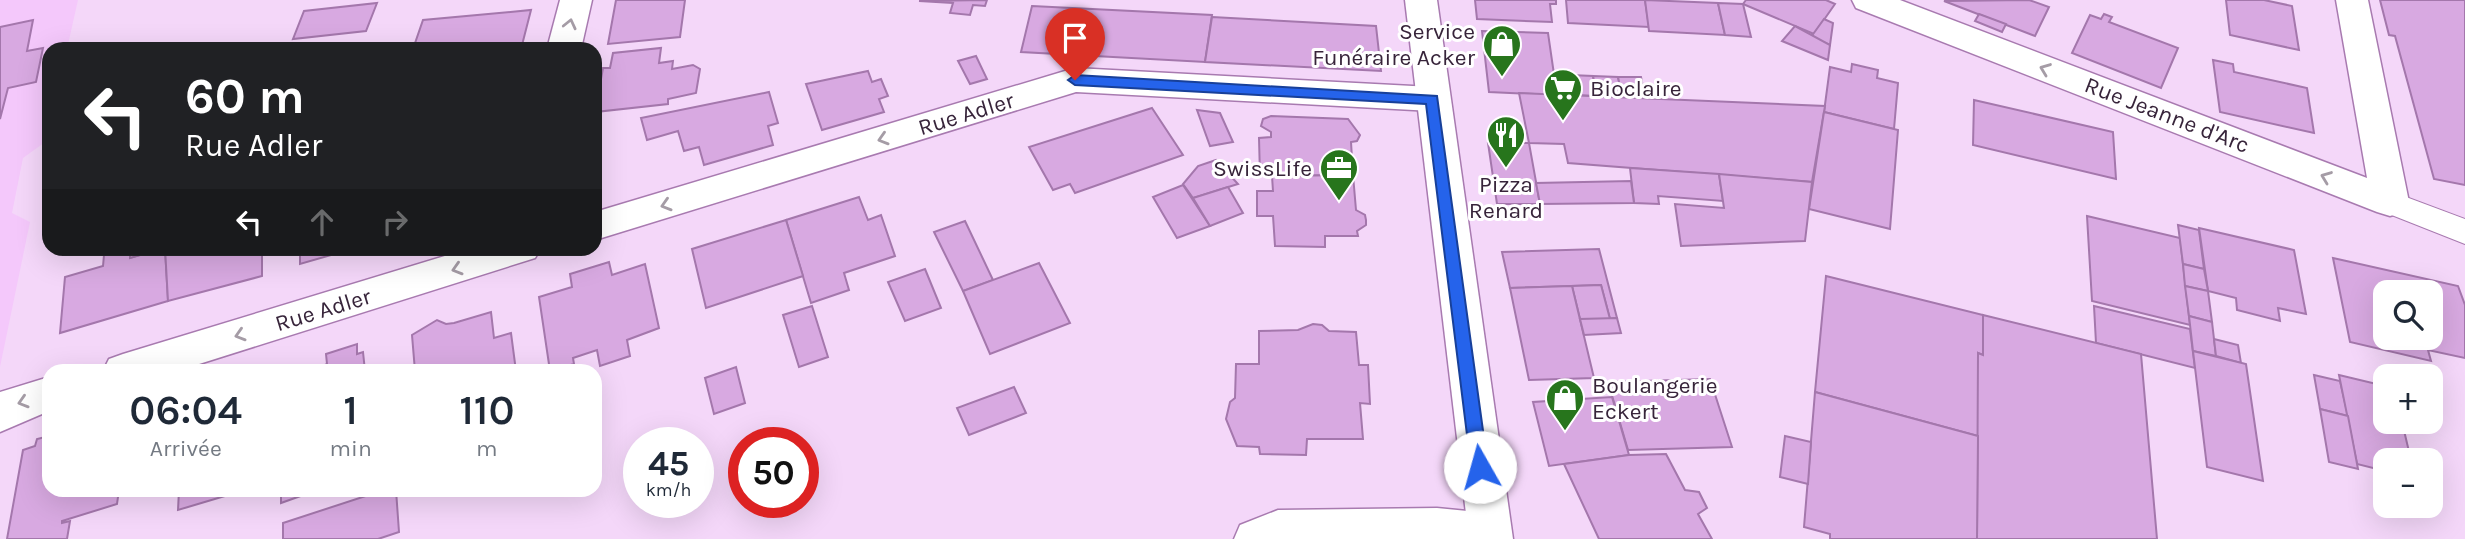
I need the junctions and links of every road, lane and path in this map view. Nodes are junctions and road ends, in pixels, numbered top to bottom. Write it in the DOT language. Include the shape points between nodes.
graph roads {
  1 [pos="576,0"];
  2 [pos="1421,0"];
  3 [pos="1868,0"];
  4 [pos="2352,0"];
  5 [pos="566,42"];
  6 [pos="1432,99"];
  7 [pos="2390,202"];
  8 [pos="602,224"];
  9 [pos="2465,232"];
  10 [pos="496,256"];
  11 [pos="146,364"];
  12 [pos="42,396"];
  13 [pos="0,414"];
  14 [pos="1489,536"];
  15 [pos="1256,539"];
  5 -- 1 [label="street, one-way"];
  2 -- 6 [label="street"];
  7 -- 3 [label="street, Rue Jeanne d'Arc, one-way"];
  4 -- 7 [label="street"];
  6 -- 8 [label="street, Rue Adler, one-way" via="1075,80"];
  6 -- 14 [label="street"];
  7 -- 9 [label="street, Rue Jeanne d'Arc"];
  10 -- 11 [label="street, Rue Adler, one-way"];
  12 -- 13 [label="street, one-way" via="11,405"];
  14 -- 15 [label="street" via="1437,528 1278,530"];
}
